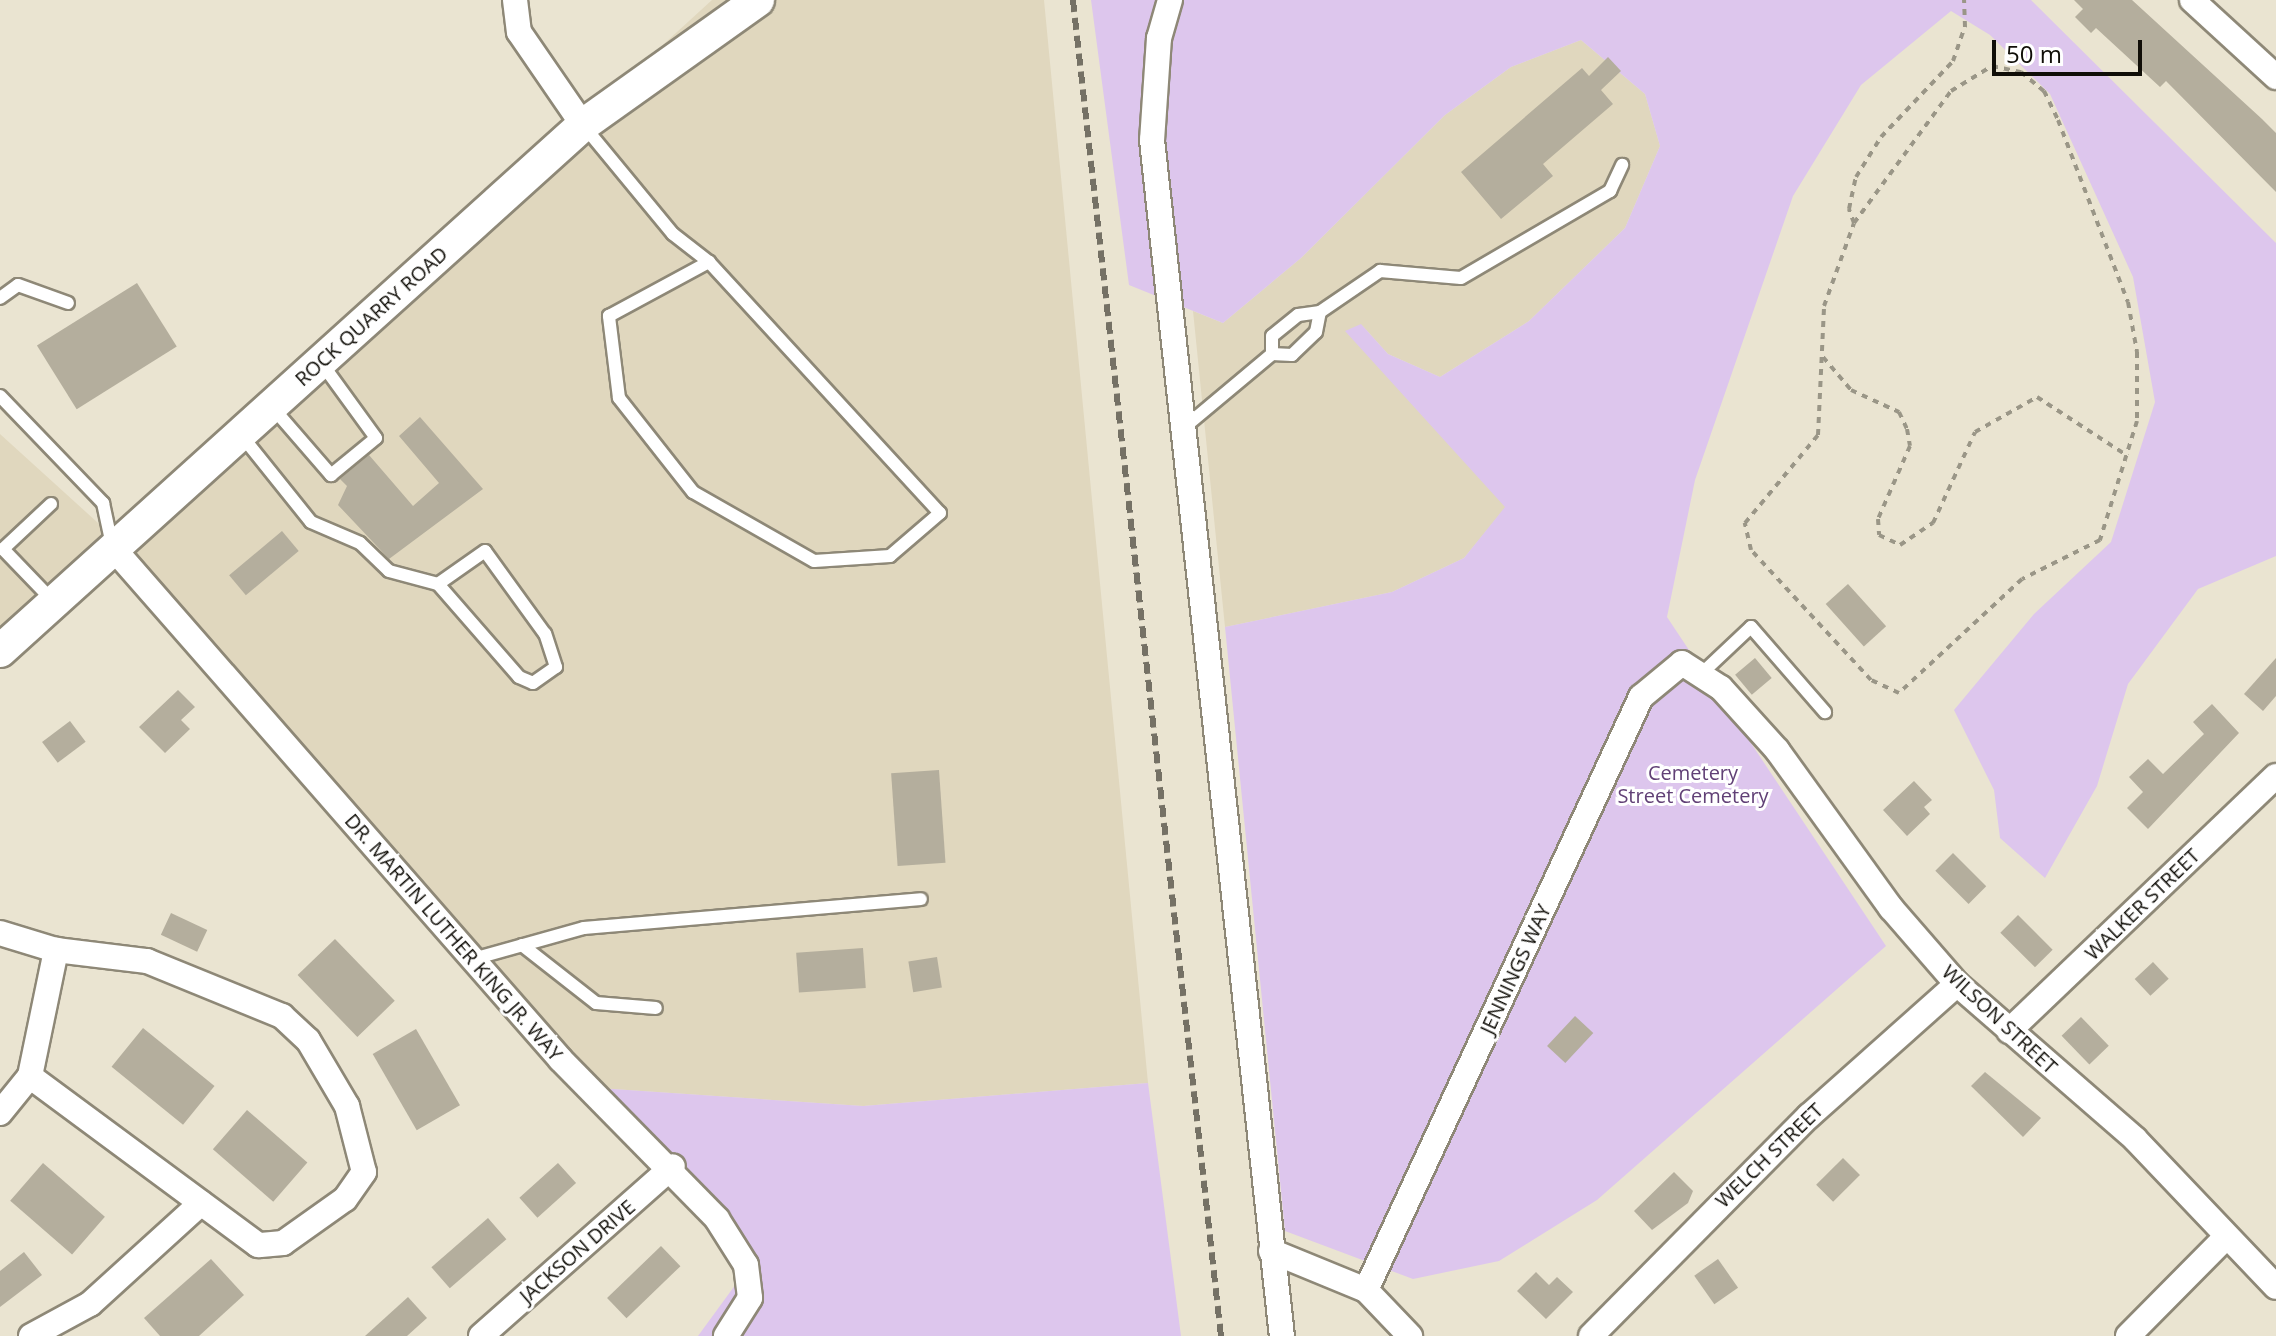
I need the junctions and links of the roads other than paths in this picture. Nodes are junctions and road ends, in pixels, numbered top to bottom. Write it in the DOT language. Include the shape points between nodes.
graph roads {
  1 [pos="515,0"];
  2 [pos="758,0"];
  3 [pos="1170,0"];
  4 [pos="2192,0"];
  5 [pos="2276,77"];
  6 [pos="583,125"];
  7 [pos="1622,165"];
  8 [pos="709,262"];
  9 [pos="0,298"];
  10 [pos="68,303"];
  11 [pos="1320,312"];
  12 [pos="1272,354"];
  13 [pos="320,361"];
  14 [pos="0,396"];
  15 [pos="271,406"];
  16 [pos="1186,426"];
  17 [pos="240,434"];
  18 [pos="51,504"];
  19 [pos="113,548"];
  20 [pos="2,550"];
  21 [pos="438,584"];
  22 [pos="54,602"];
  23 [pos="0,651"];
  24 [pos="1691,669"];
  25 [pos="1825,712"];
  26 [pos="2276,776"];
  27 [pos="921,899"];
  28 [pos="0,933"];
  29 [pos="522,945"];
  30 [pos="56,950"];
  31 [pos="473,959"];
  32 [pos="1957,984"];
  33 [pos="656,1008"];
  34 [pos="2009,1031"];
  35 [pos="30,1076"];
  36 [pos="0,1113"];
  37 [pos="673,1166"];
  38 [pos="201,1203"];
  39 [pos="2226,1237"];
  40 [pos="1271,1251"];
  41 [pos="2276,1287"];
  42 [pos="1366,1290"];
  43 [pos="31,1336"];
  44 [pos="481,1336"];
  45 [pos="726,1336"];
  46 [pos="1282,1336"];
  47 [pos="1410,1336"];
  48 [pos="1591,1336"];
  49 [pos="2128,1336"];
  1 -- 6 [label="street" via="519,32"];
  2 -- 6 [label="street, ROCK QUARRY ROAD"];
  3 -- 16 [label="street" via="1159,38 1152,140"];
  4 -- 5 [label="street"];
  6 -- 8 [label="lane" via="673,234"];
  6 -- 13 [label="street, ROCK QUARRY ROAD"];
  7 -- 11 [label="lane" via="1610,191 1461,278 1380,271"];
  8 -- 8 [label="lane" via="940,513 890,556 814,561 693,492 619,398 609,316"];
  9 -- 10 [label="lane" via="18,285"];
  11 -- 12 [label="lane" via="1298,315 1272,336"];
  11 -- 12 [label="lane" via="1316,332 1292,355"];
  12 -- 16 [label="lane"];
  13 -- 15 [label="street, ROCK QUARRY ROAD"];
  13 -- 15 [label="lane" via="376,438 331,475"];
  14 -- 19 [label="lane" via="103,503"];
  15 -- 17 [label="street, ROCK QUARRY ROAD"];
  16 -- 40 [label="street"];
  17 -- 19 [label="street, ROCK QUARRY ROAD"];
  17 -- 21 [label="lane" via="311,522 360,543 389,571"];
  18 -- 20 [label="lane"];
  19 -- 22 [label="street, ROCK QUARRY ROAD"];
  19 -- 31 [label="street, DR. MARTIN LUTHER KING JR. WAY"];
  20 -- 22 [label="lane"];
  21 -- 21 [label="lane" via="519,677 533,683 556,667 545,634 485,551"];
  22 -- 23 [label="street, ROCK QUARRY ROAD"];
  24 -- 25 [label="lane" via="1751,627"];
  24 -- 32 [label="street, WILSON STREET" via="1777,750 1891,908"];
  24 -- 42 [label="street, JENNINGS WAY" via="1641,697"];
  26 -- 34 [label="street, WALKER STREET"];
  27 -- 29 [label="lane" via="584,928"];
  28 -- 30 [label="street"];
  29 -- 31 [label="lane"];
  29 -- 33 [label="lane" via="596,1003"];
  30 -- 35 [label="street"];
  30 -- 38 [label="street" via="147,961 282,1016 308,1040 347,1106 364,1172 345,1199 283,1243 239,1236"];
  31 -- 37 [label="street, DR. MARTIN LUTHER KING JR. WAY" via="561,1060"];
  32 -- 34 [label="street, WILSON STREET"];
  32 -- 48 [label="street, WELCH STREET" via="1809,1116"];
  34 -- 39 [label="street, WILSON STREET" via="2156,1158"];
  35 -- 36 [label="street"];
  35 -- 38 [label="street"];
  37 -- 44 [label="street, JACKSON DRIVE"];
  37 -- 45 [label="street, DR. MARTIN LUTHER KING JR. WAY" via="746,1265 750,1298"];
  38 -- 43 [label="street" via="90,1304"];
  39 -- 41 [label="street, WILSON STREET"];
  39 -- 49 [label="street"];
  40 -- 42 [label="street"];
  40 -- 46 [label="street"];
  42 -- 47 [label="street"];
}
